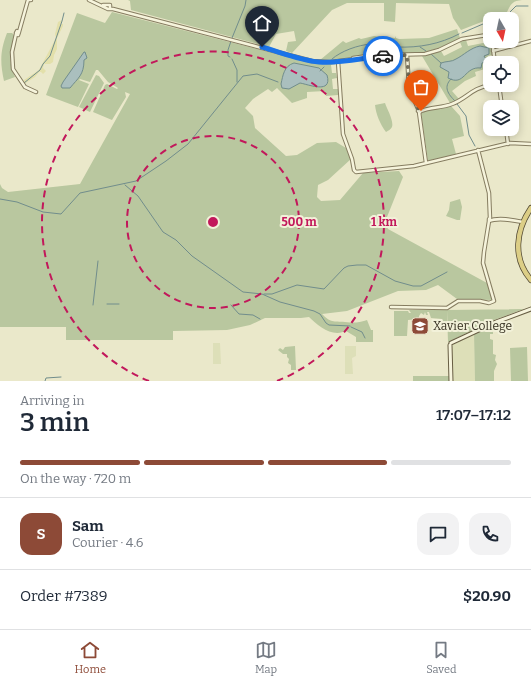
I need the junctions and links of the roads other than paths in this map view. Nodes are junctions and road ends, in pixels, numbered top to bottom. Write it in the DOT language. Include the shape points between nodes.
graph roads {
  1 [pos="30,0"];
  2 [pos="89,0"];
  3 [pos="92,0"];
  4 [pos="109,7"];
  5 [pos="483,35"];
  6 [pos="531,41"];
  7 [pos="493,48"];
  8 [pos="493,52"];
  9 [pos="407,55"];
  10 [pos="494,56"];
  11 [pos="338,61"];
  12 [pos="483,87"];
  13 [pos="36,92"];
  14 [pos="420,110"];
  15 [pos="507,136"];
  16 [pos="508,144"];
  17 [pos="531,146"];
  18 [pos="478,150"];
  19 [pos="426,163"];
  20 [pos="531,208"];
  21 [pos="490,220"];
  22 [pos="523,222"];
  23 [pos="531,280"];
  24 [pos="391,307"];
  25 [pos="531,309"];
  26 [pos="451,381"];
  1 -- 13 [label="street" via="11,55 14,72 24,87"];
  2 -- 4 [label="street"];
  3 -- 4 [label="street"];
  4 -- 11 [label="street" via="294,57 320,62"];
  5 -- 9 [label="street" via="432,52"];
  6 -- 8 [label="street"];
  7 -- 8 [label="street"];
  8 -- 10 [label="street"];
  9 -- 11 [label="street"];
  9 -- 14 [label="street" via="409,85"];
  11 -- 19 [label="street" via="343,132 356,172 405,168"];
  12 -- 14 [label="street" via="454,104"];
  14 -- 19 [label="street"];
  15 -- 16 [label="street"];
  16 -- 17 [label="street" via="512,142"];
  16 -- 18 [label="street"];
  18 -- 19 [label="street"];
  18 -- 21 [label="street" via="489,193"];
  20 -- 22 [label="highway"];
  21 -- 22 [label="street"];
  21 -- 24 [label="street" via="483,263 494,301 459,301 447,308"];
  22 -- 23 [label="highway" via="518,251"];
  25 -- 26 [label="main road" via="496,322 451,344"];
}
